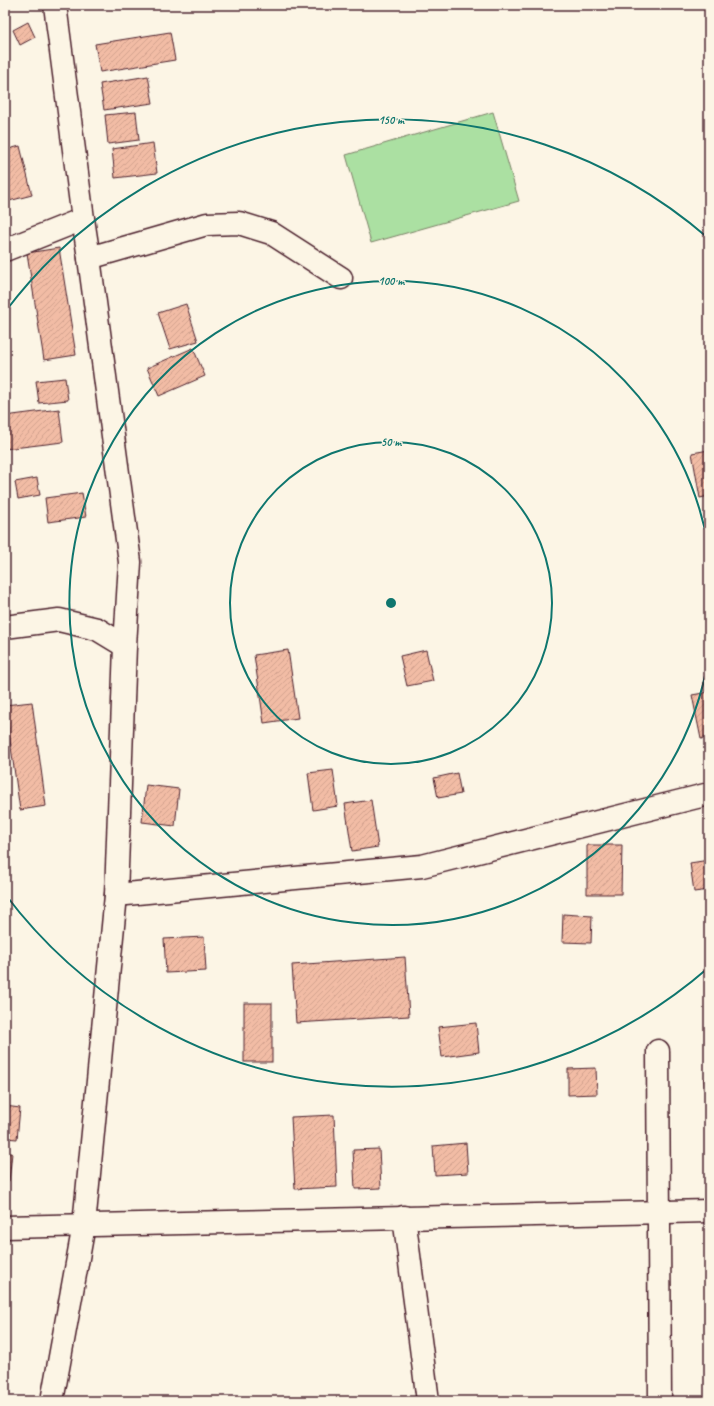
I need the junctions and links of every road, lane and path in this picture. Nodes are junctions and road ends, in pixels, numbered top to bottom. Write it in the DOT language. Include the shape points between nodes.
graph roads {
  1 [pos="55,5"];
  2 [pos="83,219"];
  3 [pos="5,250"];
  4 [pos="89,258"];
  5 [pos="341,278"];
  6 [pos="5,627"];
  7 [pos="125,646"];
  8 [pos="709,794"];
  9 [pos="116,895"];
  10 [pos="658,1051"];
  11 [pos="659,1211"];
  12 [pos="709,1211"];
  13 [pos="404,1217"];
  14 [pos="84,1225"];
  15 [pos="5,1227"];
  16 [pos="52,1401"];
  17 [pos="428,1401"];
  18 [pos="660,1401"];
  1 -- 2 [label="street"];
  2 -- 3 [label="street"];
  2 -- 4 [label="street"];
  4 -- 5 [label="street" via="207,224 239,224 272,233"];
  4 -- 7 [label="street" via="130,562"];
  6 -- 7 [label="street" via="60,620 97,629"];
  7 -- 9 [label="street"];
  8 -- 9 [label="street" via="422,866"];
  9 -- 14 [label="street"];
  10 -- 11 [label="street"];
  11 -- 12 [label="street"];
  11 -- 13 [label="street"];
  11 -- 18 [label="street"];
  13 -- 14 [label="street"];
  13 -- 17 [label="street"];
  14 -- 15 [label="street"];
  14 -- 16 [label="street"];
}
